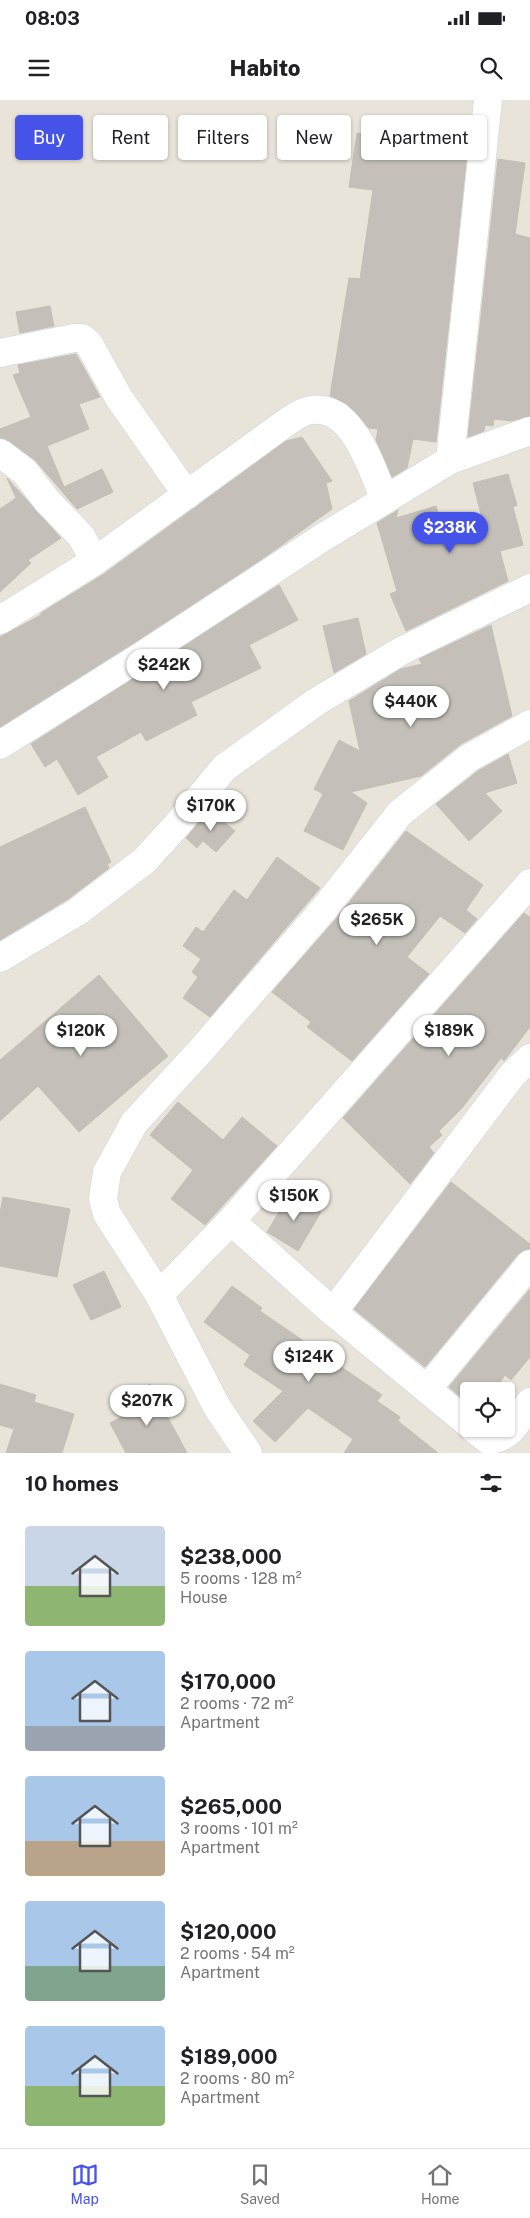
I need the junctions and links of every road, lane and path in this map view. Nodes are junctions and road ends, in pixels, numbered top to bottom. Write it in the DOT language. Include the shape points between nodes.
graph roads {
  1 [pos="488,100"];
  2 [pos="0,353"];
  3 [pos="530,431"];
  4 [pos="0,453"];
  5 [pos="450,460"];
  6 [pos="187,495"];
  7 [pos="385,500"];
  8 [pos="95,561"];
  9 [pos="530,588"];
  10 [pos="0,620"];
  11 [pos="530,724"];
  12 [pos="0,745"];
  13 [pos="530,882"];
  14 [pos="0,958"];
  15 [pos="530,1058"];
  16 [pos="230,1221"];
  17 [pos="530,1264"];
  18 [pos="159,1295"];
  19 [pos="333,1312"];
  20 [pos="428,1388"];
  21 [pos="530,1402"];
  22 [pos="460,1416"];
  23 [pos="515,1424"];
  24 [pos="484,1437"];
  25 [pos="504,1437"];
  26 [pos="248,1453"];
  1 -- 5 [label="street"];
  2 -- 6 [label="street" via="82,338 89,344 119,398"];
  3 -- 5 [label="street"];
  4 -- 8 [label="street" via="25,472 47,501 81,536"];
  5 -- 7 [label="street"];
  6 -- 7 [label="street" via="291,420 315,410 344,421 355,432"];
  6 -- 8 [label="street"];
  7 -- 12 [label="street"];
  8 -- 10 [label="street"];
  9 -- 14 [label="street" via="401,651 316,702 224,768 144,861 77,912"];
  11 -- 18 [label="street" via="470,758 400,813 324,909 134,1123 107,1172 103,1199 107,1214"];
  13 -- 16 [label="street"];
  15 -- 19 [label="street" via="513,1074"];
  16 -- 18 [label="street"];
  16 -- 19 [label="street"];
  17 -- 20 [label="street"];
  18 -- 26 [label="street" via="217,1407"];
  19 -- 20 [label="street"];
  20 -- 22 [label="street"];
  21 -- 23 [label="street"];
  24 -- 25 [label="street" via="488,1440"];
}
